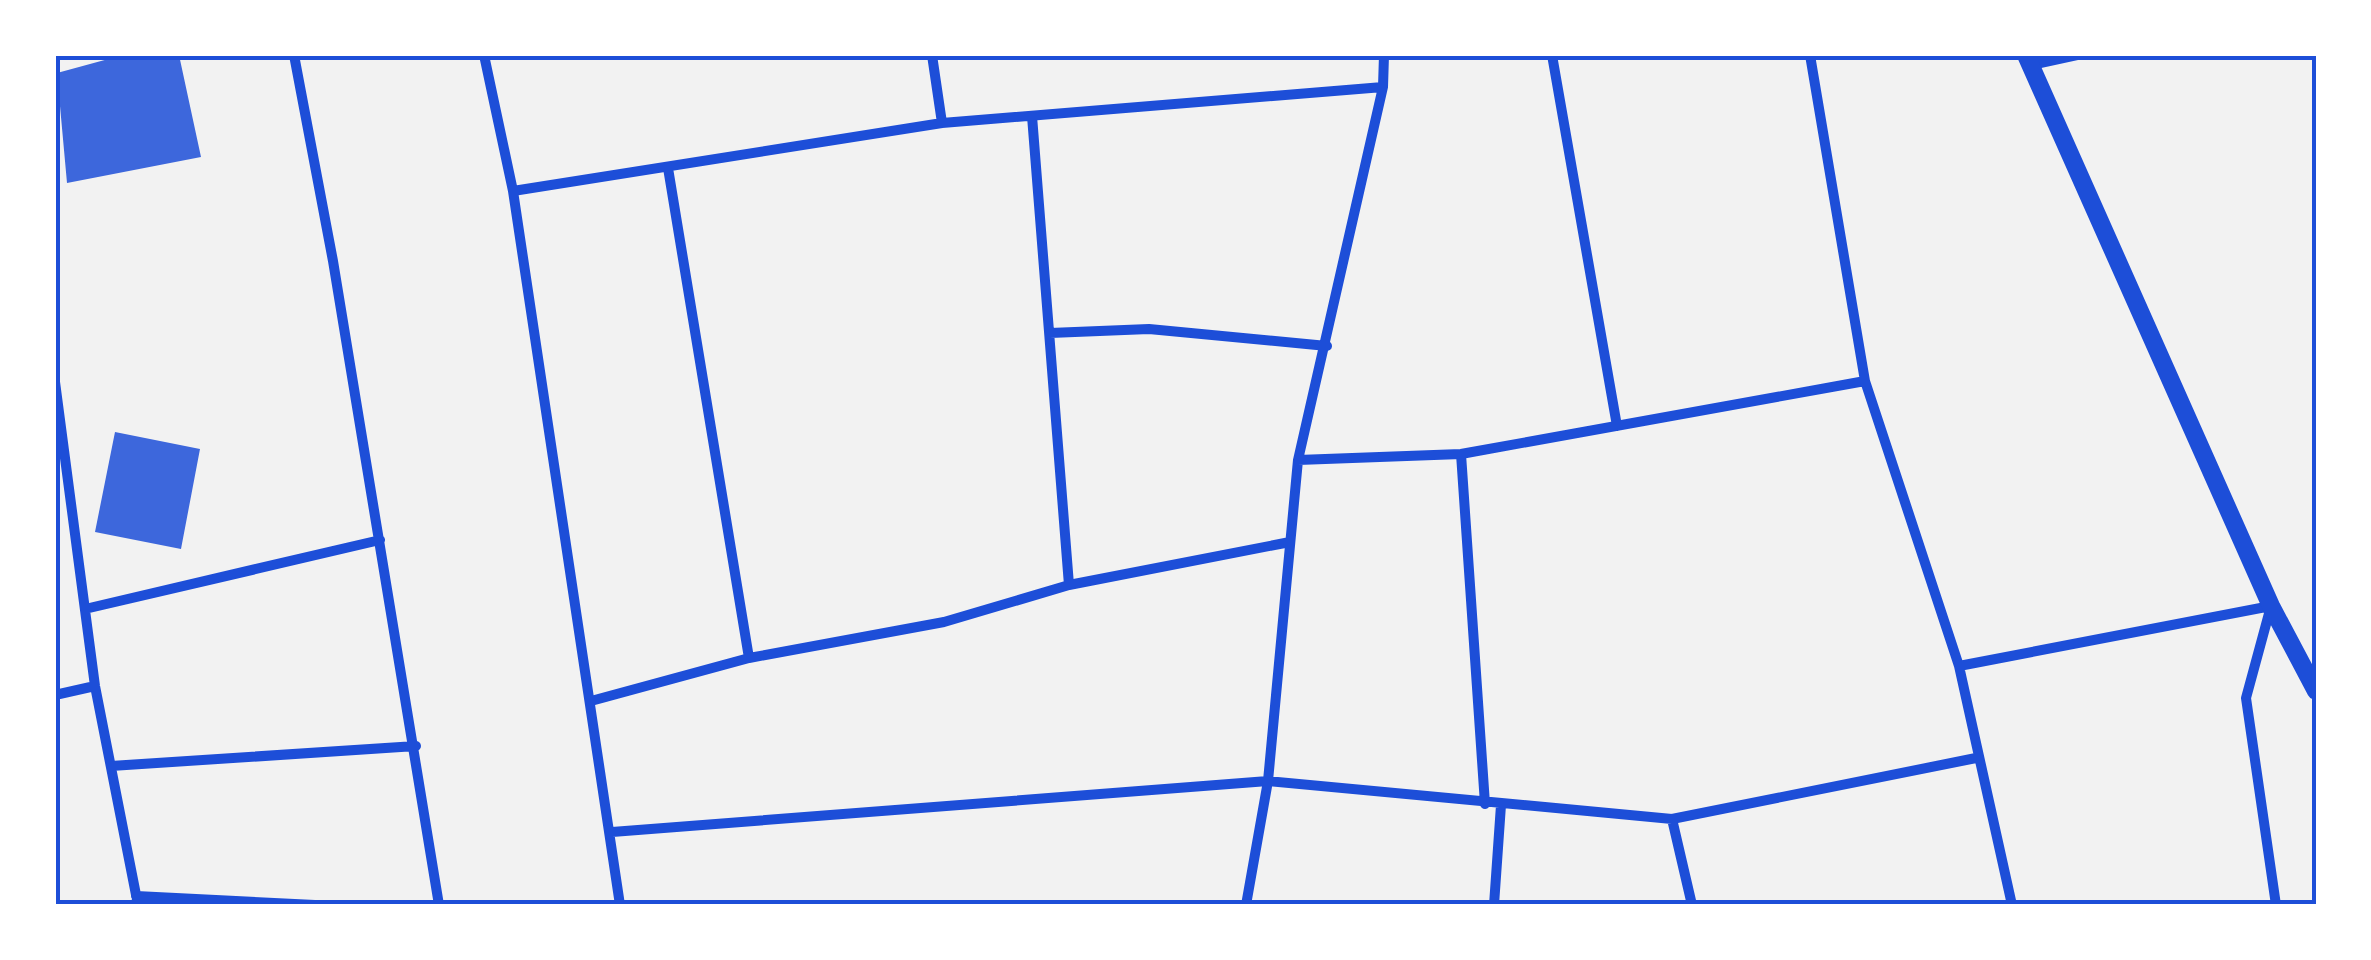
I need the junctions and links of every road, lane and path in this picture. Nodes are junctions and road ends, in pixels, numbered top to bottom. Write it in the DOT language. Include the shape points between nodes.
graph roads {
  1 [pos="294,55"];
  2 [pos="484,55"];
  3 [pos="932,55"];
  4 [pos="1384,55"];
  5 [pos="1552,55"];
  6 [pos="1810,55"];
  7 [pos="2076,55"];
  8 [pos="2028,60"];
  9 [pos="1383,87"];
  10 [pos="1032,116"];
  11 [pos="942,123"];
  12 [pos="668,168"];
  13 [pos="513,191"];
  14 [pos="1050,333"];
  15 [pos="1327,346"];
  16 [pos="1865,381"];
  17 [pos="55,382"];
  18 [pos="58,418"];
  19 [pos="1617,426"];
  20 [pos="1462,454"];
  21 [pos="1298,460"];
  22 [pos="380,540"];
  23 [pos="1290,542"];
  24 [pos="1069,586"];
  25 [pos="2271,606"];
  26 [pos="84,608"];
  27 [pos="749,658"];
  28 [pos="1959,666"];
  29 [pos="2313,679"];
  30 [pos="95,686"];
  31 [pos="55,695"];
  32 [pos="591,702"];
  33 [pos="416,746"];
  34 [pos="1976,758"];
  35 [pos="110,766"];
  36 [pos="1268,782"];
  37 [pos="1485,804"];
  38 [pos="1500,805"];
  39 [pos="1672,819"];
  40 [pos="612,832"];
  41 [pos="137,901"];
  42 [pos="315,905"];
  43 [pos="439,905"];
  44 [pos="620,905"];
  45 [pos="1246,905"];
  46 [pos="1494,905"];
  47 [pos="1692,905"];
  48 [pos="2012,905"];
  49 [pos="2276,905"];
  1 -- 22 [label="street"];
  2 -- 13 [label="street"];
  3 -- 11 [label="street"];
  4 -- 9 [label="street"];
  5 -- 19 [label="street"];
  6 -- 16 [label="street"];
  7 -- 8 [label="street"];
  8 -- 25 [label="street"];
  9 -- 10 [label="street"];
  9 -- 15 [label="street"];
  10 -- 11 [label="street"];
  10 -- 14 [label="street"];
  11 -- 12 [label="street"];
  12 -- 13 [label="street"];
  12 -- 27 [label="street"];
  13 -- 32 [label="street"];
  14 -- 15 [label="street" via="1150,328"];
  14 -- 24 [label="street"];
  15 -- 21 [label="street"];
  16 -- 19 [label="street"];
  16 -- 28 [label="street"];
  17 -- 18 [label="street"];
  18 -- 26 [label="street"];
  19 -- 20 [label="street"];
  20 -- 21 [label="street"];
  20 -- 37 [label="street"];
  21 -- 23 [label="street"];
  22 -- 26 [label="street"];
  22 -- 33 [label="street"];
  23 -- 24 [label="street"];
  23 -- 36 [label="street"];
  24 -- 27 [label="street" via="944,622"];
  25 -- 28 [label="street"];
  25 -- 29 [label="street"];
  25 -- 49 [label="street" via="2246,698"];
  26 -- 30 [label="street"];
  27 -- 32 [label="street"];
  28 -- 34 [label="street"];
  30 -- 31 [label="street"];
  30 -- 35 [label="street"];
  32 -- 40 [label="street"];
  33 -- 35 [label="street"];
  33 -- 43 [label="street"];
  34 -- 39 [label="street"];
  34 -- 48 [label="street"];
  35 -- 41 [label="street"];
  36 -- 37 [label="street"];
  36 -- 40 [label="street"];
  36 -- 45 [label="street"];
  37 -- 38 [label="street"];
  38 -- 39 [label="street"];
  38 -- 46 [label="street"];
  39 -- 47 [label="street"];
  40 -- 44 [label="street"];
  41 -- 42 [label="street"];
}
